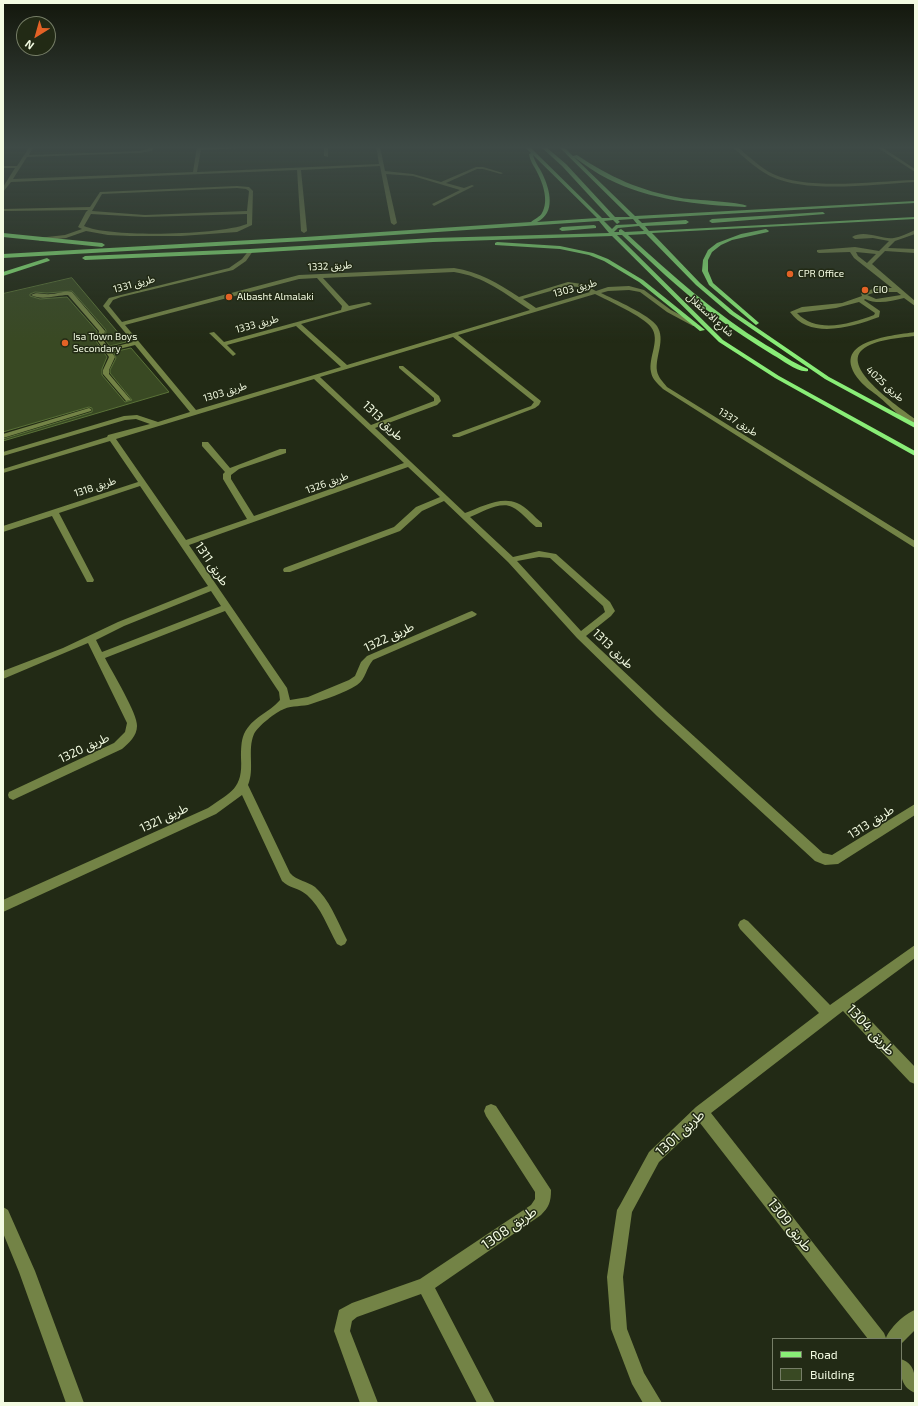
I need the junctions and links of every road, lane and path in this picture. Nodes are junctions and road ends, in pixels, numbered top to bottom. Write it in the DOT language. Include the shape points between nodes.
graph roads {
  1 [pos="88,212"];
  2 [pos="104,212"];
  3 [pos="250,212"];
  4 [pos="302,212"];
  5 [pos="392,212"];
  6 [pos="546,212"];
  7 [pos="594,212"];
  8 [pos="606,212"];
  9 [pos="627,212"];
  10 [pos="736,212"];
  11 [pos="824,212"];
  12 [pos="634,218"];
  13 [pos="915,218"];
  14 [pos="600,220"];
  15 [pos="705,221"];
  16 [pos="690,222"];
  17 [pos="856,222"];
  18 [pos="394,223"];
  19 [pos="513,224"];
  20 [pos="617,224"];
  21 [pos="641,225"];
  22 [pos="606,226"];
  23 [pos="556,229"];
  24 [pos="84,230"];
  25 [pos="550,230"];
  26 [pos="304,231"];
  27 [pos="94,232"];
  28 [pos="647,232"];
  29 [pos="915,232"];
  30 [pos="624,233"];
  31 [pos="612,234"];
  32 [pos="3,235"];
  33 [pos="903,235"];
  34 [pos="915,235"];
  35 [pos="40,239"];
  36 [pos="433,240"];
  37 [pos="892,241"];
  38 [pos="385,242"];
  39 [pos="86,244"];
  40 [pos="158,247"];
  41 [pos="250,251"];
  42 [pos="820,251"];
  43 [pos="854,251"];
  44 [pos="915,251"];
  45 [pos="880,253"];
  46 [pos="3,256"];
  47 [pos="78,258"];
  48 [pos="70,259"];
  49 [pos="47,260"];
  50 [pos="3,262"];
  51 [pos="870,267"];
  52 [pos="3,274"];
  53 [pos="318,276"];
  54 [pos="899,290"];
  55 [pos="594,293"];
  56 [pos="34,295"];
  57 [pos="905,296"];
  58 [pos="518,299"];
  59 [pos="863,299"];
  60 [pos="369,304"];
  61 [pos="915,304"];
  62 [pos="345,309"];
  63 [pos="535,310"];
  64 [pos="121,324"];
  65 [pos="297,324"];
  66 [pos="695,325"];
  67 [pos="212,333"];
  68 [pos="454,334"];
  69 [pos="915,334"];
  70 [pos="900,337"];
  71 [pos="915,338"];
  72 [pos="721,341"];
  73 [pos="137,343"];
  74 [pos="222,344"];
  75 [pos="107,350"];
  76 [pos="788,351"];
  77 [pos="233,354"];
  78 [pos="345,367"];
  79 [pos="401,367"];
  80 [pos="315,376"];
  81 [pos="827,378"];
  82 [pos="128,400"];
  83 [pos="89,410"];
  84 [pos="194,412"];
  85 [pos="157,424"];
  86 [pos="915,425"];
  87 [pos="372,427"];
  88 [pos="456,435"];
  89 [pos="3,436"];
  90 [pos="112,437"];
  91 [pos="205,444"];
  92 [pos="4,451"];
  93 [pos="283,451"];
  94 [pos="915,454"];
  95 [pos="409,464"];
  96 [pos="3,471"];
  97 [pos="229,471"];
  98 [pos="142,483"];
  99 [pos="445,498"];
  100 [pos="54,512"];
  101 [pos="464,516"];
  102 [pos="252,520"];
  103 [pos="539,525"];
  104 [pos="3,529"];
  105 [pos="184,544"];
  106 [pos="915,545"];
  107 [pos="511,560"];
  108 [pos="287,570"];
  109 [pos="90,580"];
  110 [pos="214,588"];
  111 [pos="227,607"];
  112 [pos="472,614"];
  113 [pos="580,636"];
  114 [pos="90,638"];
  115 [pos="99,657"];
  116 [pos="3,676"];
  117 [pos="282,705"];
  118 [pos="243,786"];
  119 [pos="13,795"];
  120 [pos="915,809"];
  121 [pos="3,906"];
  122 [pos="744,925"];
  123 [pos="341,940"];
  124 [pos="915,951"];
  125 [pos="844,1002"];
  126 [pos="829,1013"];
  127 [pos="915,1076"];
  128 [pos="491,1111"];
  129 [pos="701,1112"];
  130 [pos="3,1215"];
  131 [pos="425,1286"];
  132 [pos="915,1318"];
  133 [pos="877,1338"];
  134 [pos="895,1338"];
  135 [pos="902,1368"];
  136 [pos="915,1384"];
  137 [pos="75,1403"];
  138 [pos="369,1403"];
  139 [pos="486,1403"];
  140 [pos="653,1403"];
  1 -- 24 [label="street" via="80,226"];
  2 -- 3 [label="street" via="145,216"];
  3 -- 27 [label="street" via="249,225 238,230 138,235"];
  4 -- 26 [label="street"];
  5 -- 18 [label="street"];
  6 -- 19 [label="main road" via="537,220"];
  7 -- 14 [label="main road, شارع الاستقلال"];
  8 -- 20 [label="main road"];
  9 -- 12 [label="main road, شارع الاستقلال"];
  10 -- 12 [label="main road"];
  11 -- 15 [label="main road"];
  12 -- 20 [label="main road"];
  12 -- 21 [label="main road, شارع الاستقلال"];
  13 -- 17 [label="main road"];
  14 -- 19 [label="main road"];
  14 -- 20 [label="main road"];
  14 -- 22 [label="main road, شارع الاستقلال"];
  16 -- 21 [label="main road"];
  17 -- 28 [label="main road"];
  17 -- 76 [label="main road" via="757,232 735,237 714,248 705,258 704,266 711,284"];
  19 -- 40 [label="main road"];
  20 -- 21 [label="main road"];
  20 -- 22 [label="main road"];
  20 -- 28 [label="main road"];
  20 -- 30 [label="main road"];
  20 -- 31 [label="main road"];
  21 -- 28 [label="main road, شارع الاستقلال"];
  22 -- 23 [label="main road"];
  22 -- 31 [label="main road, شارع الاستقلال"];
  24 -- 27 [label="street"];
  24 -- 35 [label="street" via="66,236"];
  25 -- 36 [label="main road"];
  27 -- 39 [label="street" via="80,238"];
  28 -- 30 [label="main road"];
  28 -- 76 [label="main road, شارع الاستقلال" via="698,284 732,312"];
  29 -- 33 [label="street"];
  30 -- 31 [label="main road"];
  30 -- 81 [label="main road" via="713,312 796,366"];
  31 -- 36 [label="main road"];
  31 -- 72 [label="main road, شارع الاستقلال"];
  32 -- 35 [label="main road"];
  33 -- 34 [label="street"];
  33 -- 37 [label="street"];
  35 -- 39 [label="main road"];
  36 -- 38 [label="main road"];
  37 -- 37 [label="street" via="873,236 855,237"];
  37 -- 45 [label="street"];
  38 -- 41 [label="main road"];
  38 -- 66 [label="main road" via="508,244 584,252 619,266"];
  39 -- 40 [label="main road"];
  40 -- 46 [label="main road"];
  41 -- 47 [label="main road"];
  41 -- 64 [label="street, طريق 1331" via="244,260 231,269 111,300 106,306"];
  42 -- 43 [label="street"];
  43 -- 45 [label="street"];
  43 -- 51 [label="street" via="856,257"];
  44 -- 45 [label="street"];
  45 -- 51 [label="street" via="871,261"];
  48 -- 49 [label="main road"];
  49 -- 50 [label="main road"];
  49 -- 52 [label="main road"];
  51 -- 54 [label="street"];
  53 -- 58 [label="street, طريق 1332" via="461,270 479,275"];
  53 -- 62 [label="street" via="345,305"];
  53 -- 64 [label="street, طريق 1332" via="290,279"];
  54 -- 57 [label="street"];
  54 -- 59 [label="street" via="868,291 863,294"];
  55 -- 58 [label="street, طريق 1337" via="580,285 571,284"];
  55 -- 63 [label="street, طريق 1303"];
  55 -- 66 [label="street, طريق 1303" via="615,288 638,290 669,312"];
  55 -- 106 [label="street, طريق 1337" via="630,310 654,326 658,338 654,371 665,388"];
  56 -- 75 [label="street" via="70,293 102,331 100,340"];
  57 -- 59 [label="street" via="878,300"];
  57 -- 61 [label="street"];
  58 -- 63 [label="street, طريق 1332"];
  59 -- 59 [label="street" via="878,312 877,316 823,327 807,323 793,312 839,306"];
  60 -- 62 [label="street, طريق 1333"];
  62 -- 65 [label="street, طريق 1333"];
  63 -- 68 [label="street, طريق 1303"];
  64 -- 73 [label="street, طريق 1331"];
  65 -- 74 [label="street, طريق 1333"];
  65 -- 78 [label="street, طريق 1333"];
  66 -- 72 [label="main road"];
  67 -- 74 [label="street"];
  68 -- 78 [label="street, طريق 1303"];
  68 -- 88 [label="street" via="538,401 533,407"];
  69 -- 70 [label="street, طريق 4025"];
  70 -- 71 [label="street, طريق 4025"];
  70 -- 86 [label="street, طريق 4025" via="866,344 855,356 854,364 863,380"];
  72 -- 94 [label="main road, شارع الاستقلال" via="777,377"];
  73 -- 75 [label="street"];
  73 -- 84 [label="street, طريق 1331"];
  74 -- 77 [label="street"];
  75 -- 82 [label="street" via="112,360 106,367 106,374"];
  76 -- 81 [label="main road, شارع الاستقلال"];
  78 -- 80 [label="street, طريق 1303"];
  79 -- 87 [label="street" via="437,397 438,401"];
  80 -- 84 [label="street, طريق 1303"];
  80 -- 87 [label="street, طريق 1313"];
  81 -- 86 [label="main road, شارع الاستقلال"];
  83 -- 89 [label="street"];
  84 -- 85 [label="street, طريق 1303"];
  85 -- 90 [label="street, طريق 1303"];
  85 -- 92 [label="street" via="137,417 124,418"];
  87 -- 95 [label="street, طريق 1313"];
  90 -- 96 [label="street, طريق 1303"];
  90 -- 98 [label="street, طريق 1311"];
  91 -- 97 [label="street"];
  93 -- 97 [label="street"];
  95 -- 99 [label="street, طريق 1313"];
  95 -- 102 [label="street, طريق 1326"];
  97 -- 102 [label="street" via="228,479"];
  98 -- 100 [label="street, طريق 1318"];
  98 -- 105 [label="street, طريق 1311"];
  99 -- 101 [label="street, طريق 1313"];
  99 -- 108 [label="street" via="419,509 397,529"];
  100 -- 104 [label="street, طريق 1318"];
  100 -- 109 [label="street"];
  101 -- 103 [label="street" via="509,503"];
  101 -- 107 [label="street, طريق 1313"];
  102 -- 105 [label="street, طريق 1326"];
  105 -- 110 [label="street, طريق 1311"];
  107 -- 113 [label="street, طريق 1313"];
  107 -- 113 [label="street" via="539,554 553,556 607,604 608,614"];
  110 -- 111 [label="street, طريق 1311"];
  110 -- 114 [label="street"];
  111 -- 115 [label="street"];
  111 -- 117 [label="street, طريق 1311" via="284,691 285,700"];
  112 -- 117 [label="street, طريق 1322" via="370,658 364,664 359,678 352,683 309,702"];
  113 -- 120 [label="street, طريق 1313" via="667,719 824,860 834,860"];
  114 -- 115 [label="street, طريق 1320"];
  114 -- 116 [label="street"];
  115 -- 119 [label="street, طريق 1320" via="131,718 132,729 126,741"];
  117 -- 118 [label="street" via="252,728 247,739 247,774"];
  118 -- 121 [label="street, طريق 1321" via="212,811"];
  118 -- 123 [label="street" via="289,882 307,887 315,894"];
  122 -- 126 [label="street"];
  124 -- 125 [label="street, طريق 1301"];
  125 -- 126 [label="street, طريق 1301"];
  125 -- 127 [label="street, طريق 1304"];
  126 -- 129 [label="street, طريق 1301"];
  128 -- 131 [label="street, طريق 1308" via="543,1190 542,1202 536,1210"];
  129 -- 133 [label="street, طريق 1309"];
  129 -- 140 [label="street, طريق 1301" via="654,1157 625,1210 615,1277 619,1329 638,1378"];
  130 -- 137 [label="street" via="27,1270"];
  131 -- 138 [label="street, طريق 1308" via="352,1311 345,1316 342,1331"];
  131 -- 139 [label="street"];
  132 -- 134 [label="street"];
  135 -- 136 [label="street"];
}
